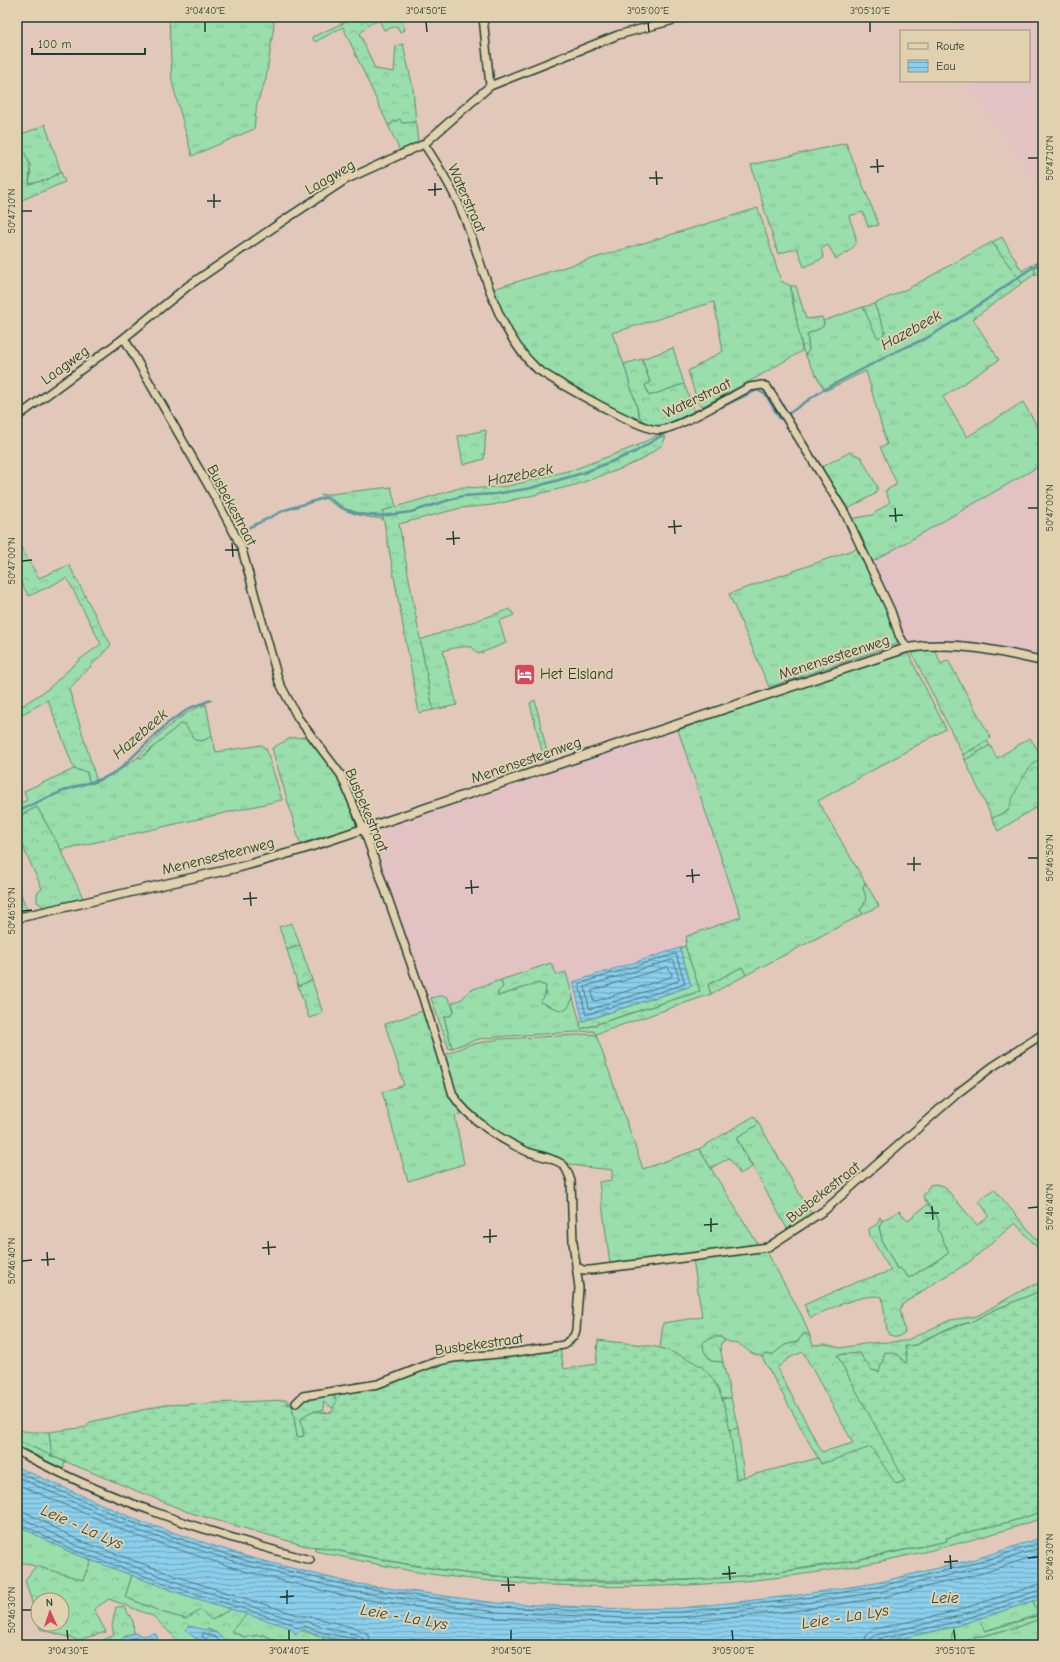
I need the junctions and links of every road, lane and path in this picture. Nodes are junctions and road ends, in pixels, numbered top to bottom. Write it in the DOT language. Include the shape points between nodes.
graph roads {
  1 [pos="483,17"];
  2 [pos="684,17"];
  3 [pos="490,86"];
  4 [pos="424,144"];
  5 [pos="124,338"];
  6 [pos="17,417"];
  7 [pos="907,648"];
  8 [pos="1043,661"];
  9 [pos="364,830"];
  10 [pos="17,918"];
  11 [pos="1043,1034"];
  12 [pos="576,1266"];
  13 [pos="296,1403"];
  14 [pos="17,1451"];
  15 [pos="310,1560"];
  1 -- 3 [label="street"];
  2 -- 3 [label="street, Laagweg" via="618,35"];
  3 -- 4 [label="street, Laagweg"];
  4 -- 5 [label="street, Laagweg" via="345,180 188,286"];
  4 -- 7 [label="street, Waterstraat" via="458,202 505,326 537,369 641,426 654,430 670,428 750,387 767,387 845,513"];
  5 -- 6 [label="street, Laagweg"];
  5 -- 9 [label="street, Busbekestraat" via="241,546 279,682 298,718 341,775"];
  7 -- 8 [label="street, Menensesteenweg" via="931,644 974,646"];
  7 -- 9 [label="street, Menensesteenweg"];
  9 -- 10 [label="street, Menensesteenweg" via="240,867"];
  9 -- 12 [label="street, Busbekestraat" via="454,1095 459,1105 487,1128 527,1151 562,1164 568,1172"];
  11 -- 12 [label="street, Busbekestraat" via="959,1092 825,1210 768,1247 590,1270"];
  12 -- 13 [label="street, Busbekestraat" via="579,1288 576,1330 574,1336 564,1345 452,1358 378,1384 303,1396"];
  14 -- 15 [label="street" via="87,1485 144,1508 248,1544"];
}
